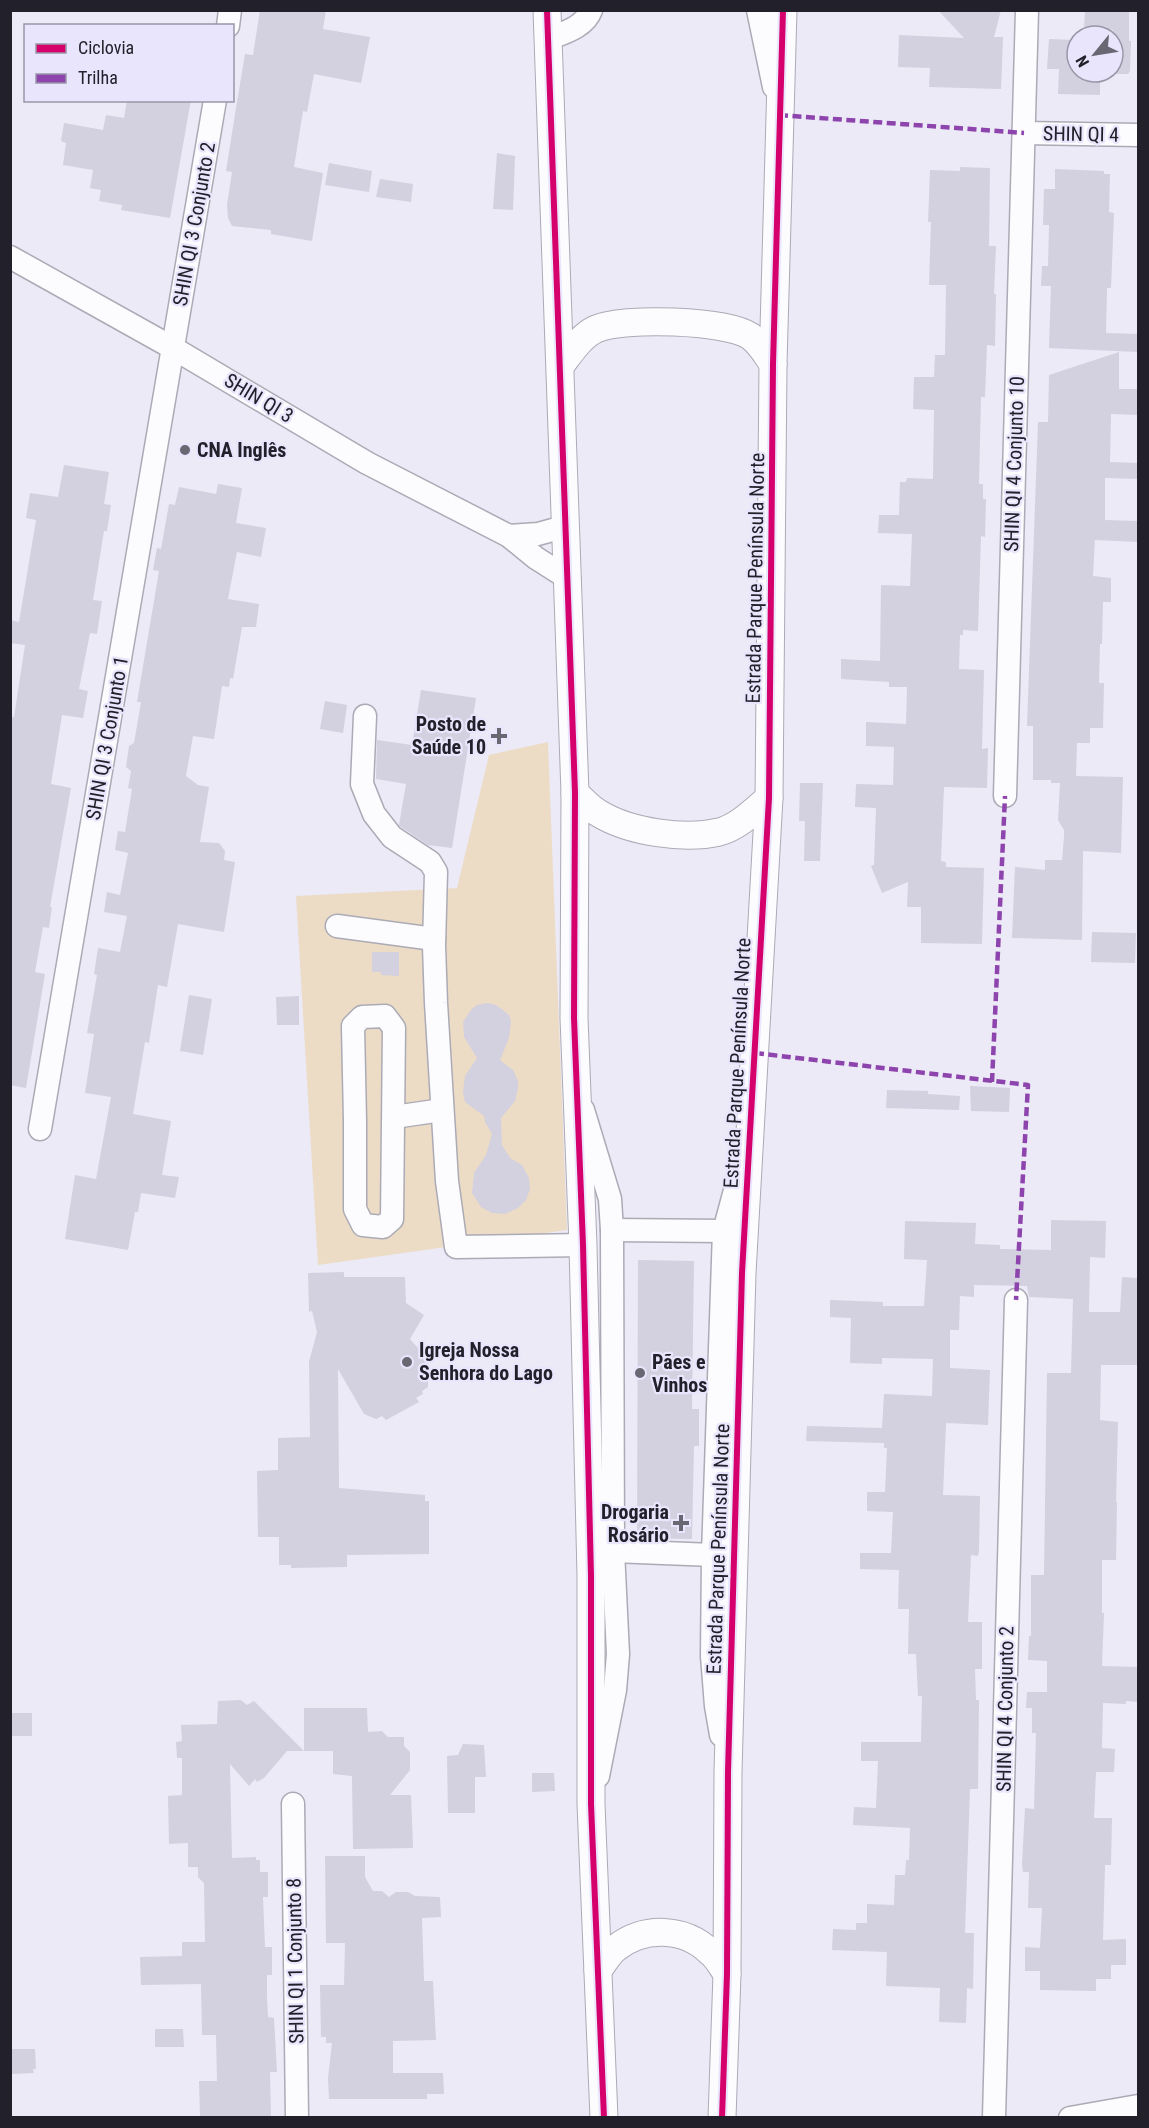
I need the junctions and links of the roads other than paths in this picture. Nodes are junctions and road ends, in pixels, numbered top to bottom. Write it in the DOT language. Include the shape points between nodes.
graph roads {
  1 [pos="547,10"];
  2 [pos="1027,10"];
  3 [pos="594,13"];
  4 [pos="762,13"];
  5 [pos="548,39"];
  6 [pos="215,102"];
  7 [pos="1024,133"];
  8 [pos="1138,135"];
  9 [pos="10,256"];
  10 [pos="173,348"];
  11 [pos="773,364"];
  12 [pos="561,365"];
  13 [pos="567,525"];
  14 [pos="509,536"];
  15 [pos="568,579"];
  16 [pos="364,716"];
  17 [pos="575,793"];
  18 [pos="1005,796"];
  19 [pos="769,798"];
  20 [pos="337,926"];
  21 [pos="434,939"];
  22 [pos="577,1089"];
  23 [pos="442,1110"];
  24 [pos="394,1116"];
  25 [pos="749,1127"];
  26 [pos="40,1129"];
  27 [pos="612,1230"];
  28 [pos="724,1231"];
  29 [pos="583,1245"];
  30 [pos="1016,1300"];
  31 [pos="613,1551"];
  32 [pos="713,1555"];
  33 [pos="728,1772"];
  34 [pos="293,1804"];
  35 [pos="591,1804"];
  36 [pos="598,1970"];
  37 [pos="727,1974"];
  38 [pos="1138,2106"];
  39 [pos="297,2118"];
  40 [pos="604,2118"];
  41 [pos="722,2118"];
  42 [pos="994,2118"];
  43 [pos="1070,2118"];
  1 -- 5 [label="main road"];
  2 -- 7 [label="street, SHIN QI 4 Conjunto 10"];
  3 -- 5 [label="street"];
  4 -- 11 [label="main road, Estrada Parque Península Norte" via="779,115"];
  5 -- 12 [label="main road"];
  6 -- 10 [label="street, SHIN QI 3 Conjunto 2"];
  7 -- 8 [label="street, SHIN QI 4"];
  7 -- 18 [label="street, SHIN QI 4 Conjunto 10"];
  9 -- 10 [label="street, SHIN QI 3"];
  10 -- 14 [label="street, SHIN QI 3" via="367,462"];
  10 -- 26 [label="street, SHIN QI 3 Conjunto 1"];
  11 -- 12 [label="main road" via="758,343 736,330 657,322 595,330 580,341"];
  11 -- 19 [label="main road, Estrada Parque Península Norte"];
  12 -- 13 [label="main road"];
  13 -- 14 [label="street" via="538,534"];
  13 -- 15 [label="main road"];
  14 -- 15 [label="street, SHIN QI 3"];
  15 -- 17 [label="main road"];
  16 -- 21 [label="street" via="362,784 374,814 392,837 430,862 436,872"];
  17 -- 19 [label="main road" via="599,814 620,824 680,833 720,831"];
  17 -- 22 [label="main road"];
  19 -- 25 [label="main road, Estrada Parque Península Norte"];
  20 -- 21 [label="street"];
  21 -- 23 [label="street"];
  22 -- 27 [label="street" via="610,1199"];
  22 -- 29 [label="main road"];
  23 -- 24 [label="street"];
  23 -- 29 [label="street" via="456,1247"];
  24 -- 24 [label="street" via="394,1028 385,1016 362,1017 353,1026 355,1209 363,1225 383,1227 392,1219"];
  25 -- 28 [label="street"];
  25 -- 33 [label="main road, Estrada Parque Península Norte"];
  27 -- 28 [label="street"];
  27 -- 31 [label="street"];
  28 -- 32 [label="street"];
  29 -- 35 [label="main road" via="591,1576"];
  30 -- 42 [label="street, SHIN QI 4 Conjunto 2"];
  31 -- 32 [label="street"];
  31 -- 35 [label="street" via="618,1654 615,1690"];
  32 -- 33 [label="street" via="713,1679"];
  33 -- 37 [label="main road, Estrada Parque Península Norte"];
  34 -- 39 [label="street, SHIN QI 1 Conjunto 8"];
  35 -- 36 [label="main road"];
  36 -- 37 [label="main road" via="615,1949 637,1935 664,1931 690,1937 711,1952"];
  36 -- 40 [label="main road"];
  37 -- 41 [label="main road, Estrada Parque Península Norte"];
  38 -- 43 [label="street"];
}
